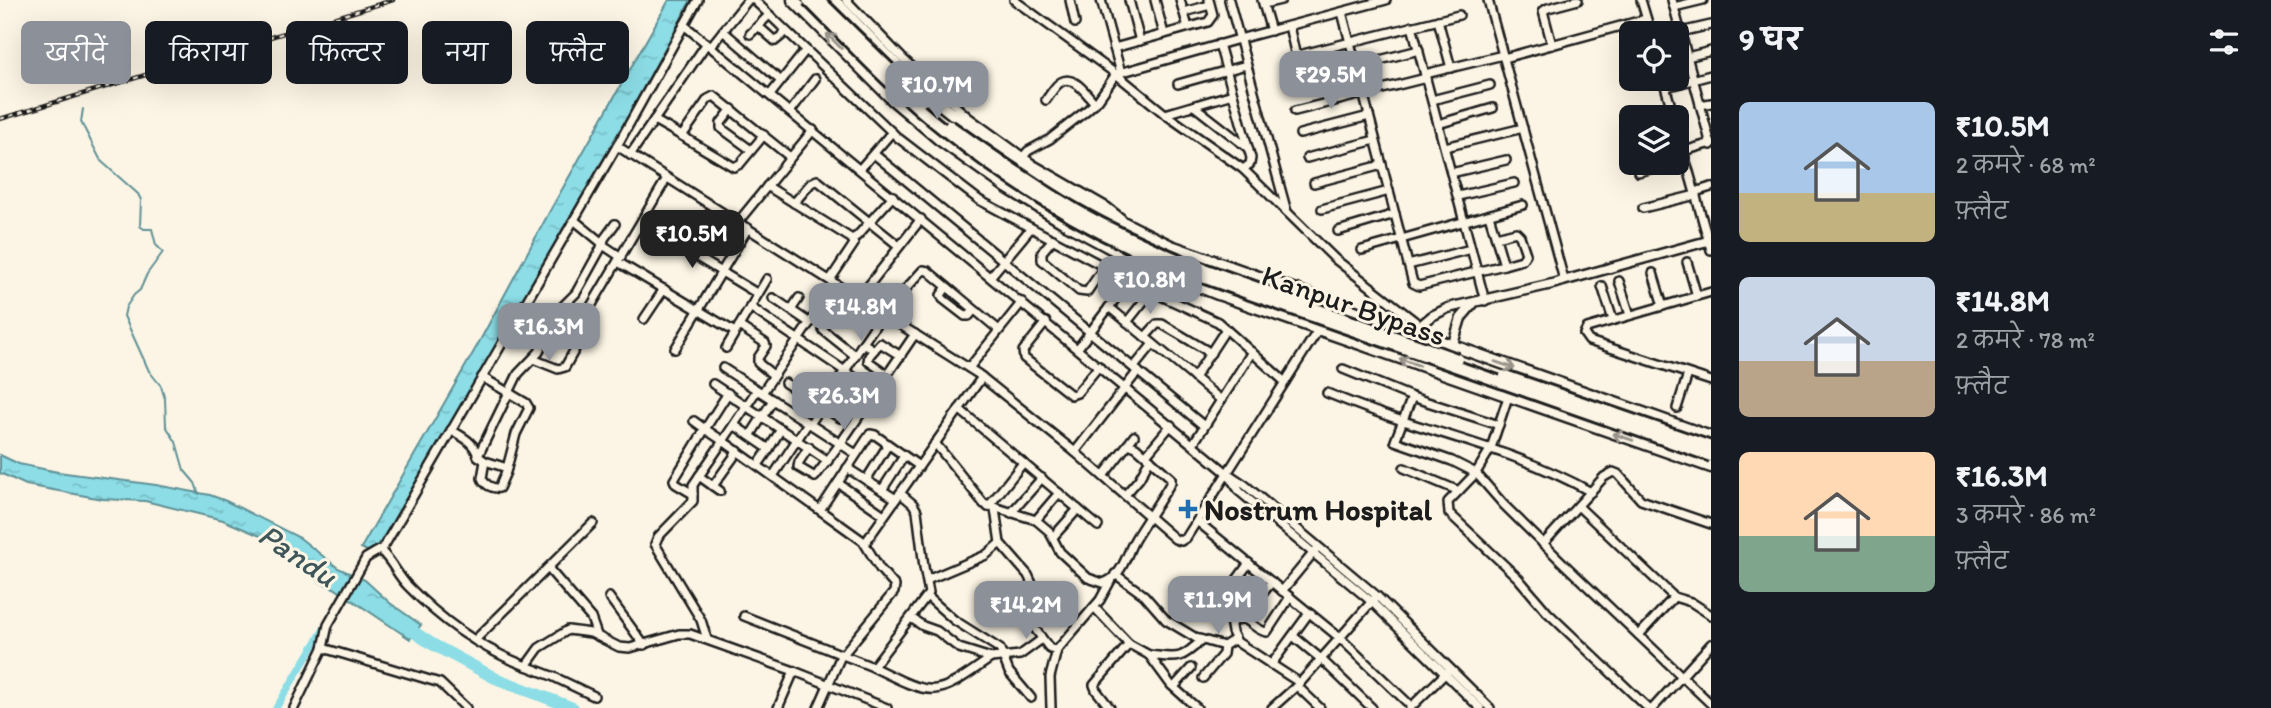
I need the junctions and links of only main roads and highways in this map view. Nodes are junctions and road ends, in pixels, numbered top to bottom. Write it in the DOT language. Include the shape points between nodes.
graph roads {
  1 [pos="793,0"];
  2 [pos="808,0"];
  3 [pos="819,0"];
  4 [pos="834,0"];
  5 [pos="1675,424"];
  6 [pos="1711,437"];
  7 [pos="1711,447"];
  8 [pos="1665,451"];
  9 [pos="1711,456"];
  10 [pos="1711,467"];
  8 -- 1 [label="main road, one-way" via="1135,261 1059,220 940,140"];
  2 -- 9 [label="highway, Kanpur Bypass, bridge" via="946,131 1011,180 1136,251"];
  3 -- 7 [label="highway, Kanpur Bypass, bridge" via="949,125 1077,211 1131,239 1184,262"];
  4 -- 5 [label="main road, one-way" via="935,100 1001,150 1129,226 1171,246 1417,329 1452,347"];
  5 -- 6 [label="main road"];
  5 -- 8 [label="main road"];
  8 -- 10 [label="main road"];
}
